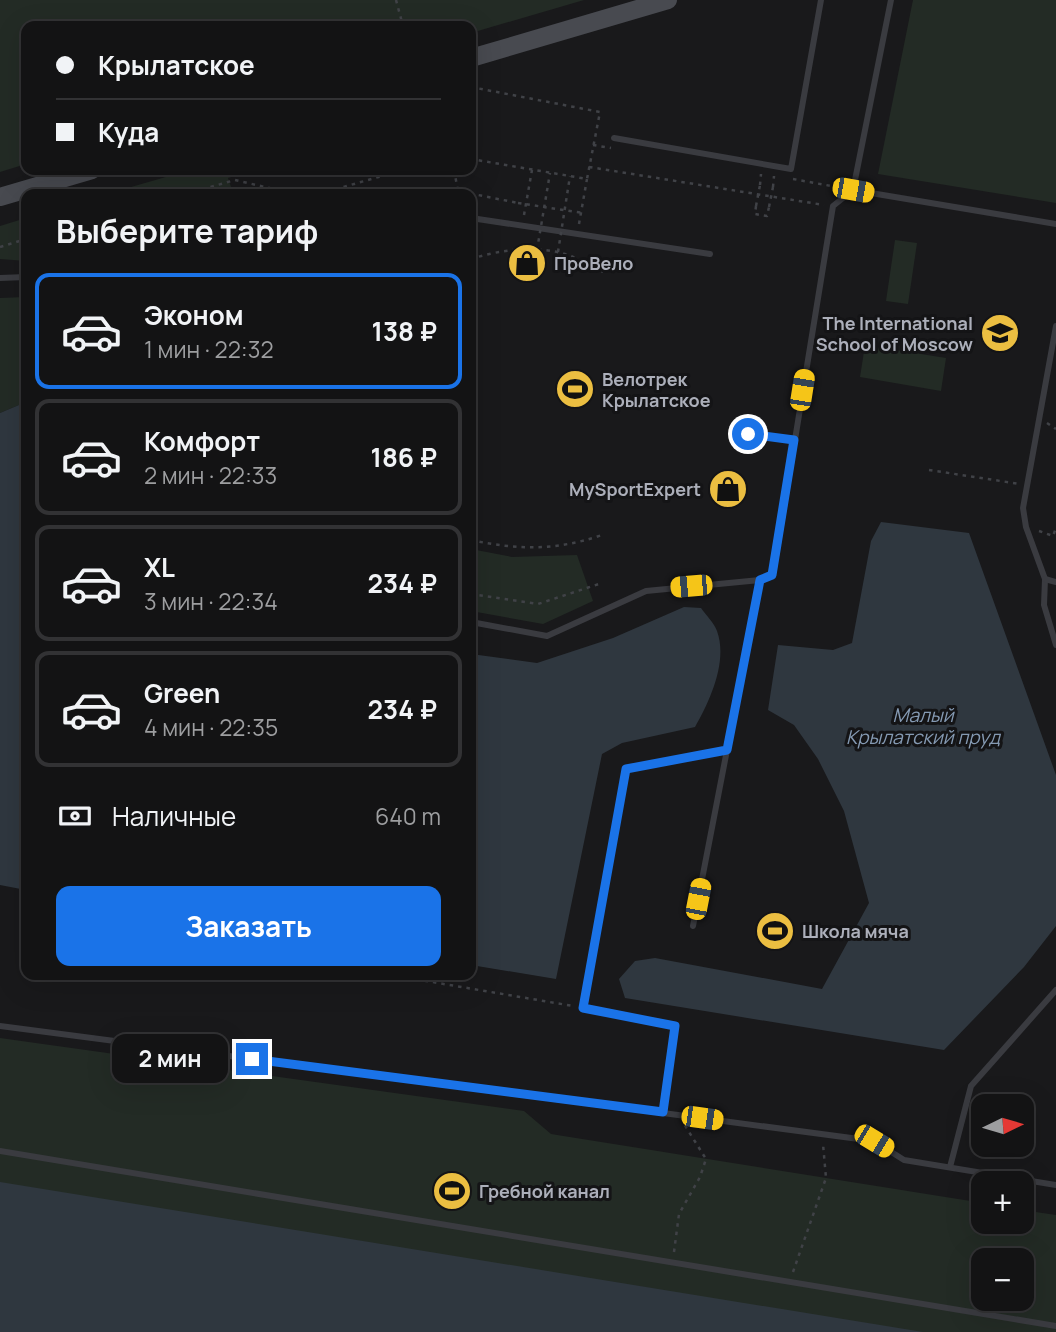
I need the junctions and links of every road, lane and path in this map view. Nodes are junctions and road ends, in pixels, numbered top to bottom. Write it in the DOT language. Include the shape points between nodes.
graph roads {
  1 [pos="396,0"];
  2 [pos="668,0"];
  3 [pos="821,0"];
  4 [pos="891,0"];
  5 [pos="402,21"];
  6 [pos="476,57"];
  7 [pos="476,88"];
  8 [pos="614,138"];
  9 [pos="476,160"];
  10 [pos="589,167"];
  11 [pos="532,170"];
  12 [pos="550,173"];
  13 [pos="761,174"];
  14 [pos="75,175"];
  15 [pos="385,175"];
  16 [pos="570,176"];
  17 [pos="774,176"];
  18 [pos="587,179"];
  19 [pos="811,182"];
  20 [pos="27,189"];
  21 [pos="204,189"];
  22 [pos="274,189"];
  23 [pos="336,189"];
  24 [pos="853,190"];
  25 [pos="21,191"];
  26 [pos="476,195"];
  27 [pos="0,197"];
  28 [pos="833,206"];
  29 [pos="544,207"];
  30 [pos="564,210"];
  31 [pos="583,213"];
  32 [pos="476,219"];
  33 [pos="523,224"];
  34 [pos="1056,224"];
  35 [pos="577,233"];
  36 [pos="21,241"];
  37 [pos="0,247"];
  38 [pos="537,250"];
  39 [pos="558,252"];
  40 [pos="710,254"];
  41 [pos="476,257"];
  42 [pos="603,272"];
  43 [pos="21,277"];
  44 [pos="0,278"];
  45 [pos="1056,326"];
  46 [pos="748,434"];
  47 [pos="794,440"];
  48 [pos="929,470"];
  49 [pos="1027,485"];
  50 [pos="1026,527"];
  51 [pos="1056,528"];
  52 [pos="602,535"];
  53 [pos="1054,536"];
  54 [pos="476,541"];
  55 [pos="1045,579"];
  56 [pos="760,580"];
  57 [pos="1056,582"];
  58 [pos="602,583"];
  59 [pos="476,595"];
  60 [pos="476,623"];
  61 [pos="1056,645"];
  62 [pos="727,750"];
  63 [pos="693,926"];
  64 [pos="420,980"];
  65 [pos="1056,990"];
  66 [pos="583,1008"];
  67 [pos="0,1026"];
  68 [pos="663,1112"];
  69 [pos="678,1115"];
  70 [pos="823,1135"];
  71 [pos="0,1151"];
  72 [pos="950,1167"];
  73 [pos="1056,1185"];
  74 [pos="673,1262"];
  75 [pos="789,1281"];
  76 [pos="1056,1326"];
  1 -- 5 [label="path"];
  2 -- 6 [label="main road"];
  3 -- 8 [label="lane" via="791,169"];
  4 -- 24 [label="lane"];
  7 -- 10 [label="path" via="600,112"];
  9 -- 11 [label="path"];
  10 -- 18 [label="path"];
  10 -- 28 [label="path"];
  11 -- 12 [label="path"];
  11 -- 33 [label="path"];
  12 -- 16 [label="path"];
  12 -- 29 [label="path, bridge"];
  13 -- 17 [label="path, bridge" via="755,214 768,216"];
  14 -- 20 [label="main road"];
  15 -- 23 [label="path"];
  16 -- 18 [label="path"];
  16 -- 30 [label="path, bridge"];
  18 -- 35 [label="path"];
  19 -- 24 [label="path"];
  21 -- 22 [label="path" via="235,180"];
  24 -- 28 [label="lane"];
  24 -- 34 [label="lane"];
  25 -- 27 [label="main road"];
  26 -- 29 [label="path, bridge"];
  28 -- 47 [label="lane"];
  29 -- 30 [label="path, bridge"];
  29 -- 38 [label="path, bridge"];
  30 -- 31 [label="path, bridge"];
  30 -- 39 [label="path, bridge"];
  32 -- 33 [label="lane"];
  33 -- 35 [label="lane"];
  35 -- 40 [label="lane"];
  36 -- 37 [label="path"];
  38 -- 39 [label="path"];
  38 -- 41 [label="path" via="496,251"];
  39 -- 42 [label="path"];
  43 -- 44 [label="lane"];
  45 -- 49 [label="lane"];
  46 -- 47 [label="lane"];
  47 -- 56 [label="lane" via="772,575"];
  48 -- 49 [label="path"];
  49 -- 50 [label="lane"];
  50 -- 53 [label="path"];
  50 -- 55 [label="lane"];
  51 -- 53 [label="path"];
  52 -- 54 [label="path" via="576,544 512,548"];
  55 -- 57 [label="lane"];
  55 -- 61 [label="lane" via="1044,605"];
  56 -- 60 [label="lane" via="646,591 547,636"];
  56 -- 62 [label="lane"];
  58 -- 59 [label="path" via="538,604"];
  62 -- 63 [label="lane"];
  62 -- 66 [label="lane" via="626,769"];
  64 -- 66 [label="path"];
  65 -- 72 [label="lane" via="971,1086"];
  66 -- 68 [label="lane" via="675,1026"];
  67 -- 68 [label="lane"];
  68 -- 69 [label="lane"];
  69 -- 70 [label="lane"];
  69 -- 74 [label="path" via="706,1159 679,1214"];
  70 -- 72 [label="lane" via="874,1141 904,1160"];
  70 -- 75 [label="path" via="826,1178"];
  71 -- 74 [label="lane"];
  72 -- 73 [label="lane"];
  74 -- 75 [label="lane"];
  75 -- 76 [label="lane"];
}
